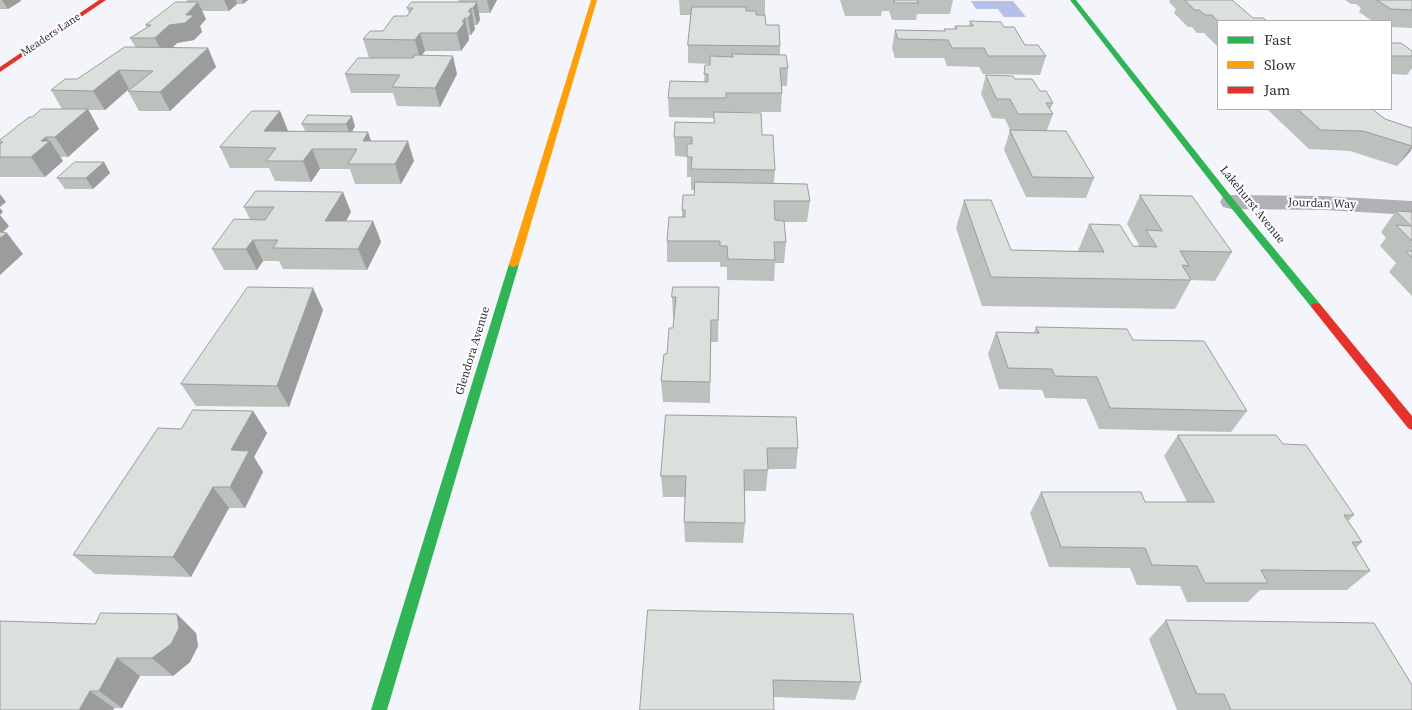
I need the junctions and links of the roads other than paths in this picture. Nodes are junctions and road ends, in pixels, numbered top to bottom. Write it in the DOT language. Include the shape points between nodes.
graph roads {
  1 [pos="103,0"];
  2 [pos="594,0"];
  3 [pos="1073,0"];
  4 [pos="0,70"];
  5 [pos="1231,202"];
  6 [pos="1412,208"];
  7 [pos="1412,425"];
  8 [pos="379,710"];
  1 -- 4 [label="street, Meaders Lane"];
  2 -- 8 [label="street, Glendora Avenue"];
  3 -- 5 [label="street, Lakehurst Avenue"];
  5 -- 6 [label="street, Jourdan Way"];
  5 -- 7 [label="street, Lakehurst Avenue"];
}
